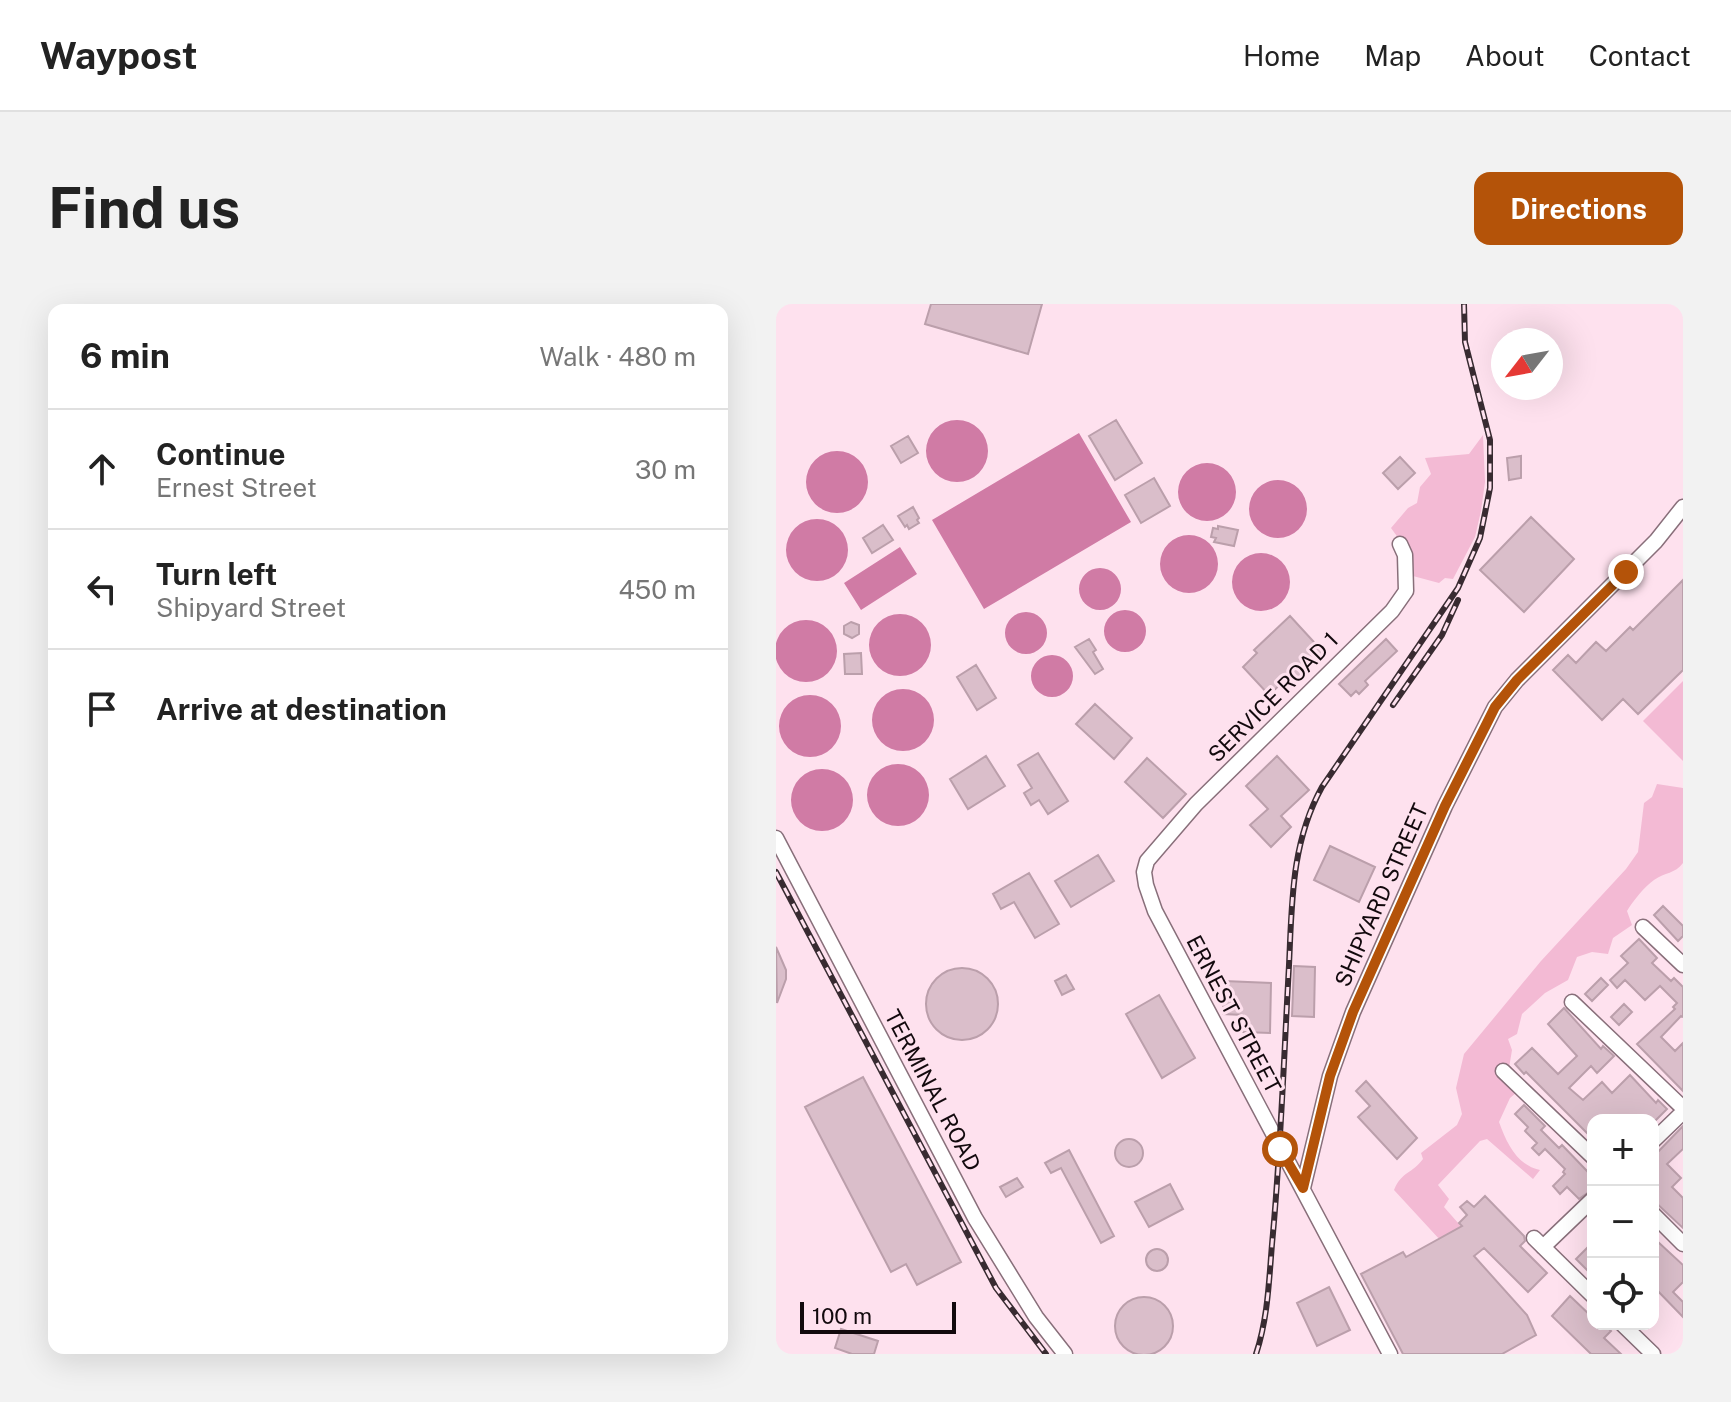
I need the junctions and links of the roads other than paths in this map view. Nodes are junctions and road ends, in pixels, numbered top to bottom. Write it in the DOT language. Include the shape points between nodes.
graph roads {
  1 [pos="1683,507"];
  2 [pos="1402,550"];
  3 [pos="776,838"];
  4 [pos="1147,861"];
  5 [pos="1643,927"];
  6 [pos="1683,965"];
  7 [pos="1572,1002"];
  8 [pos="1503,1071"];
  9 [pos="1683,1110"];
  10 [pos="1659,1135"];
  11 [pos="1587,1151"];
  12 [pos="1303,1188"];
  13 [pos="1587,1204"];
  14 [pos="1659,1220"];
  15 [pos="1683,1244"];
  16 [pos="1587,1290"];
  17 [pos="1628,1330"];
  18 [pos="1065,1354"];
  19 [pos="1390,1354"];
  20 [pos="1653,1354"];
  1 -- 12 [label="street, SHIPYARD STREET" via="1495,707 1353,1012 1330,1076"];
  2 -- 4 [label="street, SERVICE ROAD 1" via="1406,591 1392,611 1202,797"];
  3 -- 18 [label="street, TERMINAL ROAD" via="975,1218 1029,1307"];
  4 -- 12 [label="street, ERNEST STREET" via="1146,885 1155,911"];
  5 -- 6 [label="street"];
  7 -- 9 [label="street"];
  8 -- 11 [label="street"];
  9 -- 10 [label="street"];
  12 -- 19 [label="street, ERNEST STREET"];
  13 -- 16 [label="street" via="1539,1243"];
  14 -- 15 [label="street"];
  17 -- 20 [label="street"];
}
